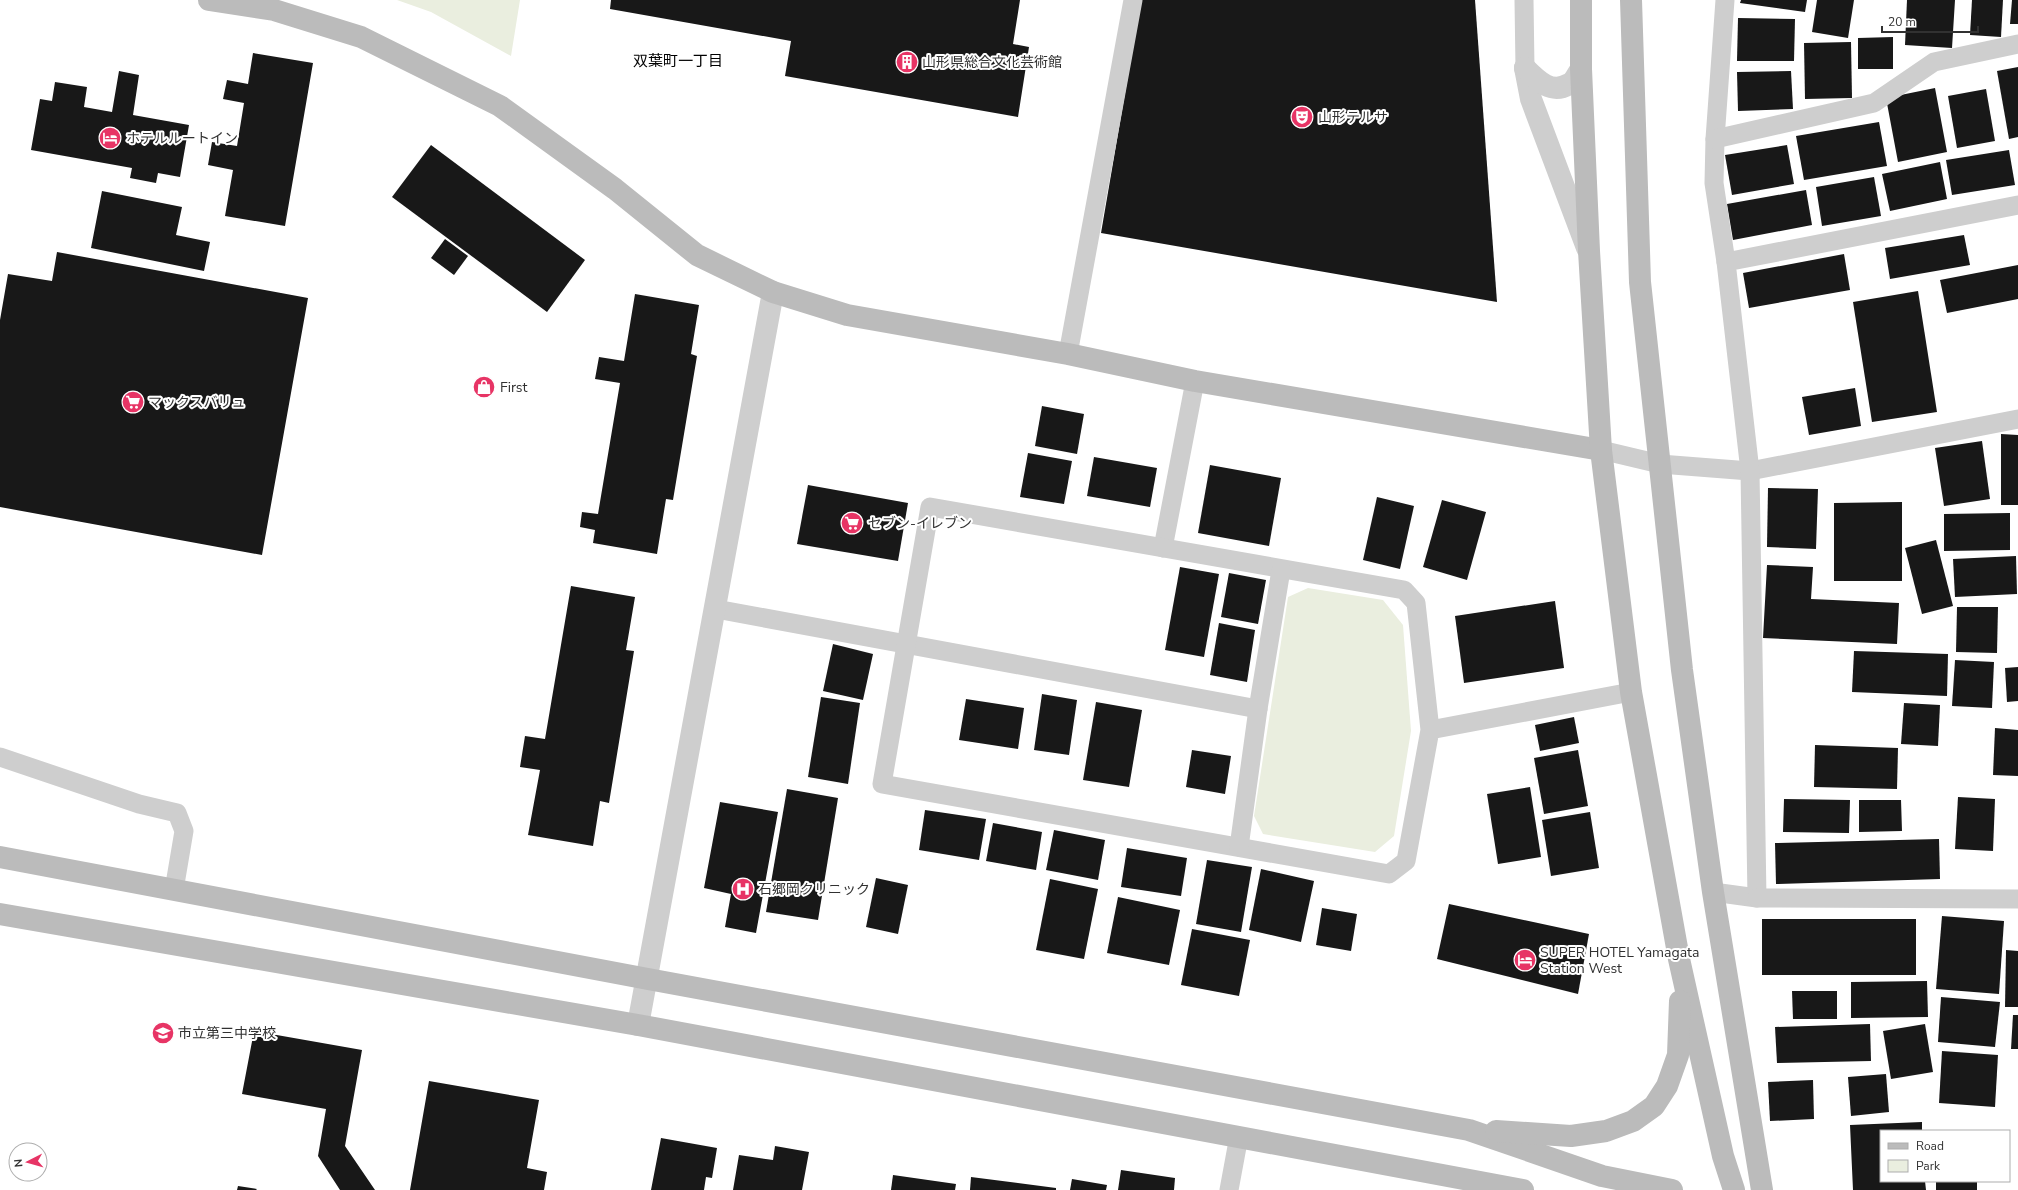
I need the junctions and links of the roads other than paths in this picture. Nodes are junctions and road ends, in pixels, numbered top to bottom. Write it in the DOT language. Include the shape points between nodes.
graph roads {
  1 [pos="209,0"];
  2 [pos="1133,0"];
  3 [pos="1524,0"];
  4 [pos="1581,0"];
  5 [pos="1631,0"];
  6 [pos="1725,0"];
  7 [pos="2018,44"];
  8 [pos="1525,68"];
  9 [pos="1581,69"];
  10 [pos="1715,139"];
  11 [pos="2018,205"];
  12 [pos="1589,251"];
  13 [pos="1726,262"];
  14 [pos="773,292"];
  15 [pos="1068,354"];
  16 [pos="1195,381"];
  17 [pos="2018,419"];
  18 [pos="1600,450"];
  19 [pos="1660,464"];
  20 [pos="1750,470"];
  21 [pos="1163,548"];
  22 [pos="1281,570"];
  23 [pos="716,610"];
  24 [pos="905,645"];
  25 [pos="1631,692"];
  26 [pos="1258,709"];
  27 [pos="1430,730"];
  28 [pos="0,757"];
  29 [pos="1239,847"];
  30 [pos="0,857"];
  31 [pos="174,890"];
  32 [pos="1713,892"];
  33 [pos="1757,898"];
  34 [pos="2018,899"];
  35 [pos="0,914"];
  36 [pos="1679,959"];
  37 [pos="648,979"];
  38 [pos="638,1025"];
  39 [pos="1469,1130"];
  40 [pos="1239,1136"];
  41 [pos="1229,1190"];
  42 [pos="1523,1190"];
  43 [pos="1672,1190"];
  44 [pos="1734,1190"];
  45 [pos="1762,1190"];
  1 -- 14 [label="street" via="274,10 361,37 500,106 615,189 697,255"];
  2 -- 15 [label="lane"];
  3 -- 8 [label="lane"];
  4 -- 9 [label="street"];
  5 -- 19 [label="street" via="1640,282"];
  6 -- 10 [label="lane"];
  7 -- 10 [label="lane" via="1934,62 1874,103"];
  8 -- 9 [label="street" via="1541,84 1557,88 1570,84"];
  8 -- 12 [label="street" via="1531,99"];
  9 -- 12 [label="street"];
  10 -- 13 [label="lane" via="1714,183"];
  11 -- 13 [label="lane"];
  12 -- 18 [label="street"];
  13 -- 20 [label="lane"];
  14 -- 15 [label="street" via="847,316"];
  14 -- 23 [label="street"];
  15 -- 16 [label="street"];
  16 -- 18 [label="street"];
  16 -- 21 [label="lane"];
  17 -- 20 [label="lane"];
  18 -- 19 [label="lane"];
  18 -- 25 [label="street"];
  19 -- 20 [label="lane"];
  19 -- 32 [label="street" via="1682,670"];
  20 -- 33 [label="lane"];
  21 -- 22 [label="lane"];
  21 -- 24 [label="lane" via="930,508"];
  22 -- 26 [label="lane"];
  22 -- 27 [label="lane" via="1404,590 1416,603"];
  23 -- 24 [label="lane"];
  23 -- 37 [label="street"];
  24 -- 26 [label="lane"];
  24 -- 29 [label="lane" via="882,784"];
  25 -- 27 [label="lane"];
  25 -- 36 [label="street"];
  26 -- 29 [label="lane"];
  27 -- 29 [label="lane" via="1406,861 1389,874"];
  28 -- 31 [label="lane" via="139,804 177,813 184,831"];
  30 -- 31 [label="street"];
  31 -- 37 [label="street"];
  32 -- 33 [label="lane"];
  32 -- 45 [label="street"];
  33 -- 34 [label="lane"];
  35 -- 38 [label="street"];
  36 -- 39 [label="street" via="1678,1055 1667,1086 1654,1106 1633,1121 1606,1131 1571,1136"];
  36 -- 44 [label="street" via="1723,1156"];
  37 -- 38 [label="street"];
  37 -- 39 [label="street"];
  38 -- 40 [label="street"];
  39 -- 43 [label="street" via="1602,1176"];
  40 -- 41 [label="lane"];
  40 -- 42 [label="street"];
}
